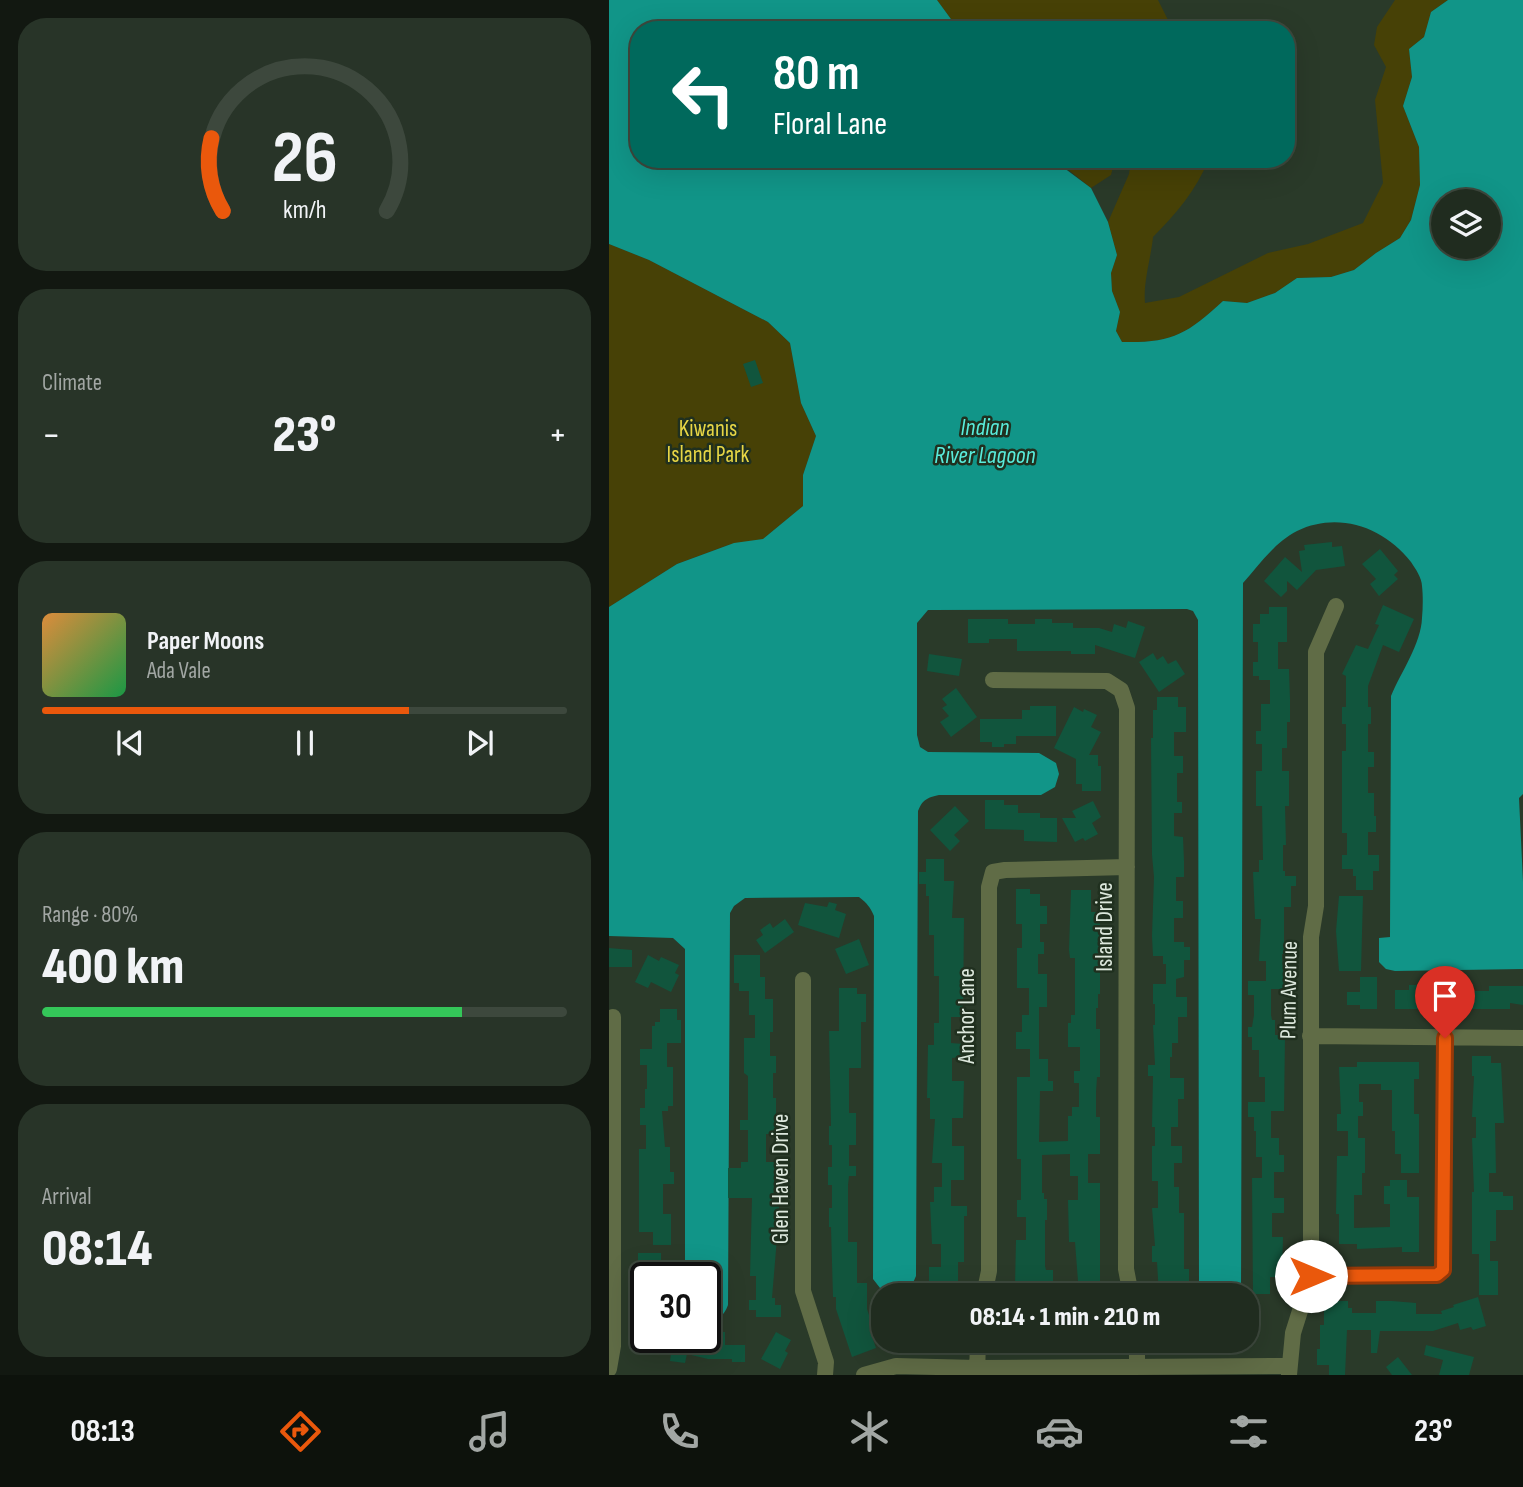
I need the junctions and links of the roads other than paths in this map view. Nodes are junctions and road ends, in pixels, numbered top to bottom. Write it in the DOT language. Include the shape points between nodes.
graph roads {
  1 [pos="1336,606"];
  2 [pos="993,680"];
  3 [pos="1127,867"];
  4 [pos="803,980"];
  5 [pos="613,1017"];
  6 [pos="1310,1036"];
  7 [pos="1445,1038"];
  8 [pos="1523,1038"];
  9 [pos="1311,1276"];
  10 [pos="986,1283"];
  11 [pos="1129,1283"];
  12 [pos="978,1353"];
  13 [pos="1137,1353"];
  14 [pos="609,1369"];
  15 [pos="977,1371"];
  16 [pos="1137,1371"];
  17 [pos="1289,1371"];
  18 [pos="825,1375"];
  19 [pos="864,1375"];
  1 -- 6 [label="street, Plum Avenue" via="1317,652 1316,906 1311,937"];
  2 -- 3 [label="street, Island Drive" via="1107,681 1121,690 1127,708"];
  3 -- 10 [label="street, Anchor Lane" via="993,872 989,887"];
  3 -- 11 [label="street, Island Drive"];
  4 -- 18 [label="street, Glen Haven Drive" via="803,1291 826,1362"];
  5 -- 14 [label="street" via="613,1346"];
  6 -- 7 [label="street"];
  6 -- 9 [label="street, Plum Avenue"];
  7 -- 8 [label="street"];
  7 -- 9 [label="street" via="1443,1270 1437,1275"];
  9 -- 17 [label="street, Plum Avenue" via="1293,1333"];
  12 -- 15 [label="street"];
  13 -- 16 [label="street"];
  15 -- 16 [label="street"];
  15 -- 19 [label="street" via="896,1366"];
  16 -- 17 [label="street"];
}
